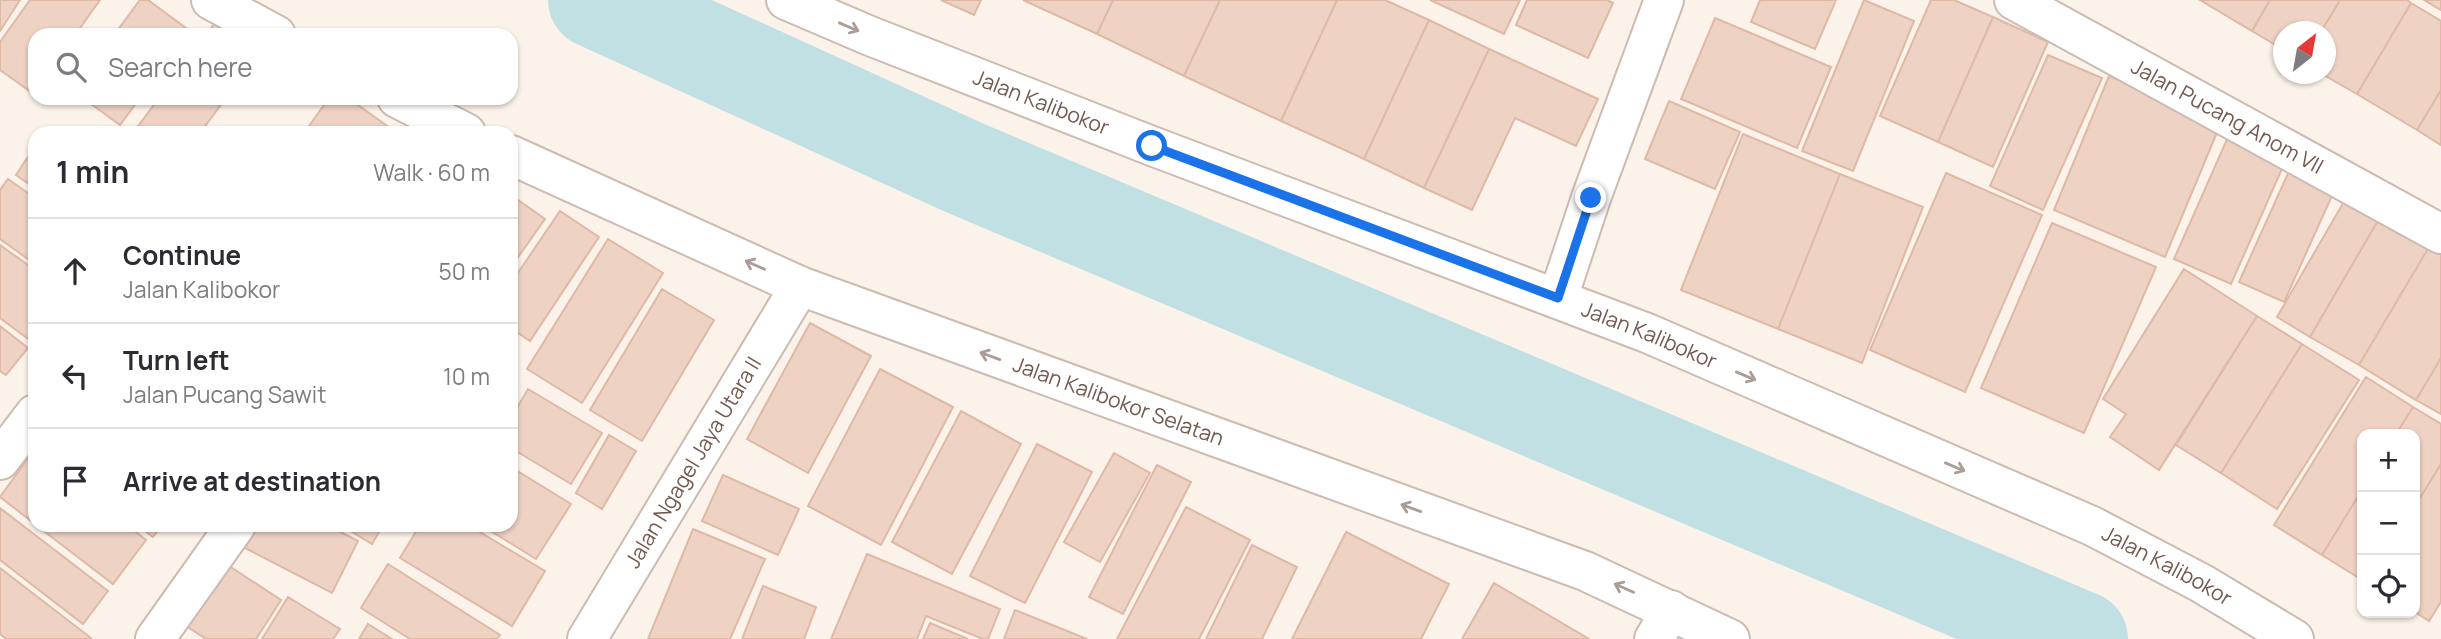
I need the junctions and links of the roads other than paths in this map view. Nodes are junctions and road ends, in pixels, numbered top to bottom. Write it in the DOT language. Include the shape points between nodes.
graph roads {
  1 [pos="211,0"];
  2 [pos="786,0"];
  3 [pos="1664,0"];
  4 [pos="2014,0"];
  5 [pos="263,28"];
  6 [pos="411,105"];
  7 [pos="452,126"];
  8 [pos="518,158"];
  9 [pos="2441,234"];
  10 [pos="800,286"];
  11 [pos="1558,298"];
  12 [pos="28,423"];
  13 [pos="0,460"];
  14 [pos="231,532"];
  15 [pos="1662,624"];
  16 [pos="155,639"];
  17 [pos="587,639"];
  18 [pos="1730,639"];
  19 [pos="2294,639"];
  1 -- 5 [label="street"];
  2 -- 11 [label="street, Jalan Kalibokor, one-way" via="1152,146"];
  3 -- 11 [label="street"];
  4 -- 9 [label="street, Jalan Pucang Anom VII"];
  6 -- 7 [label="street"];
  10 -- 8 [label="street, Jalan Kalibokor Selatan, one-way"];
  15 -- 10 [label="street, Jalan Kalibokor Selatan, one-way" via="1585,571"];
  10 -- 17 [label="street, Jalan Ngagel Jaya Utara II"];
  11 -- 19 [label="street, Jalan Kalibokor, one-way" via="2092,526"];
  12 -- 13 [label="street"];
  14 -- 16 [label="street"];
  15 -- 18 [label="street, Jalan Kalibokor Selatan"];
}
